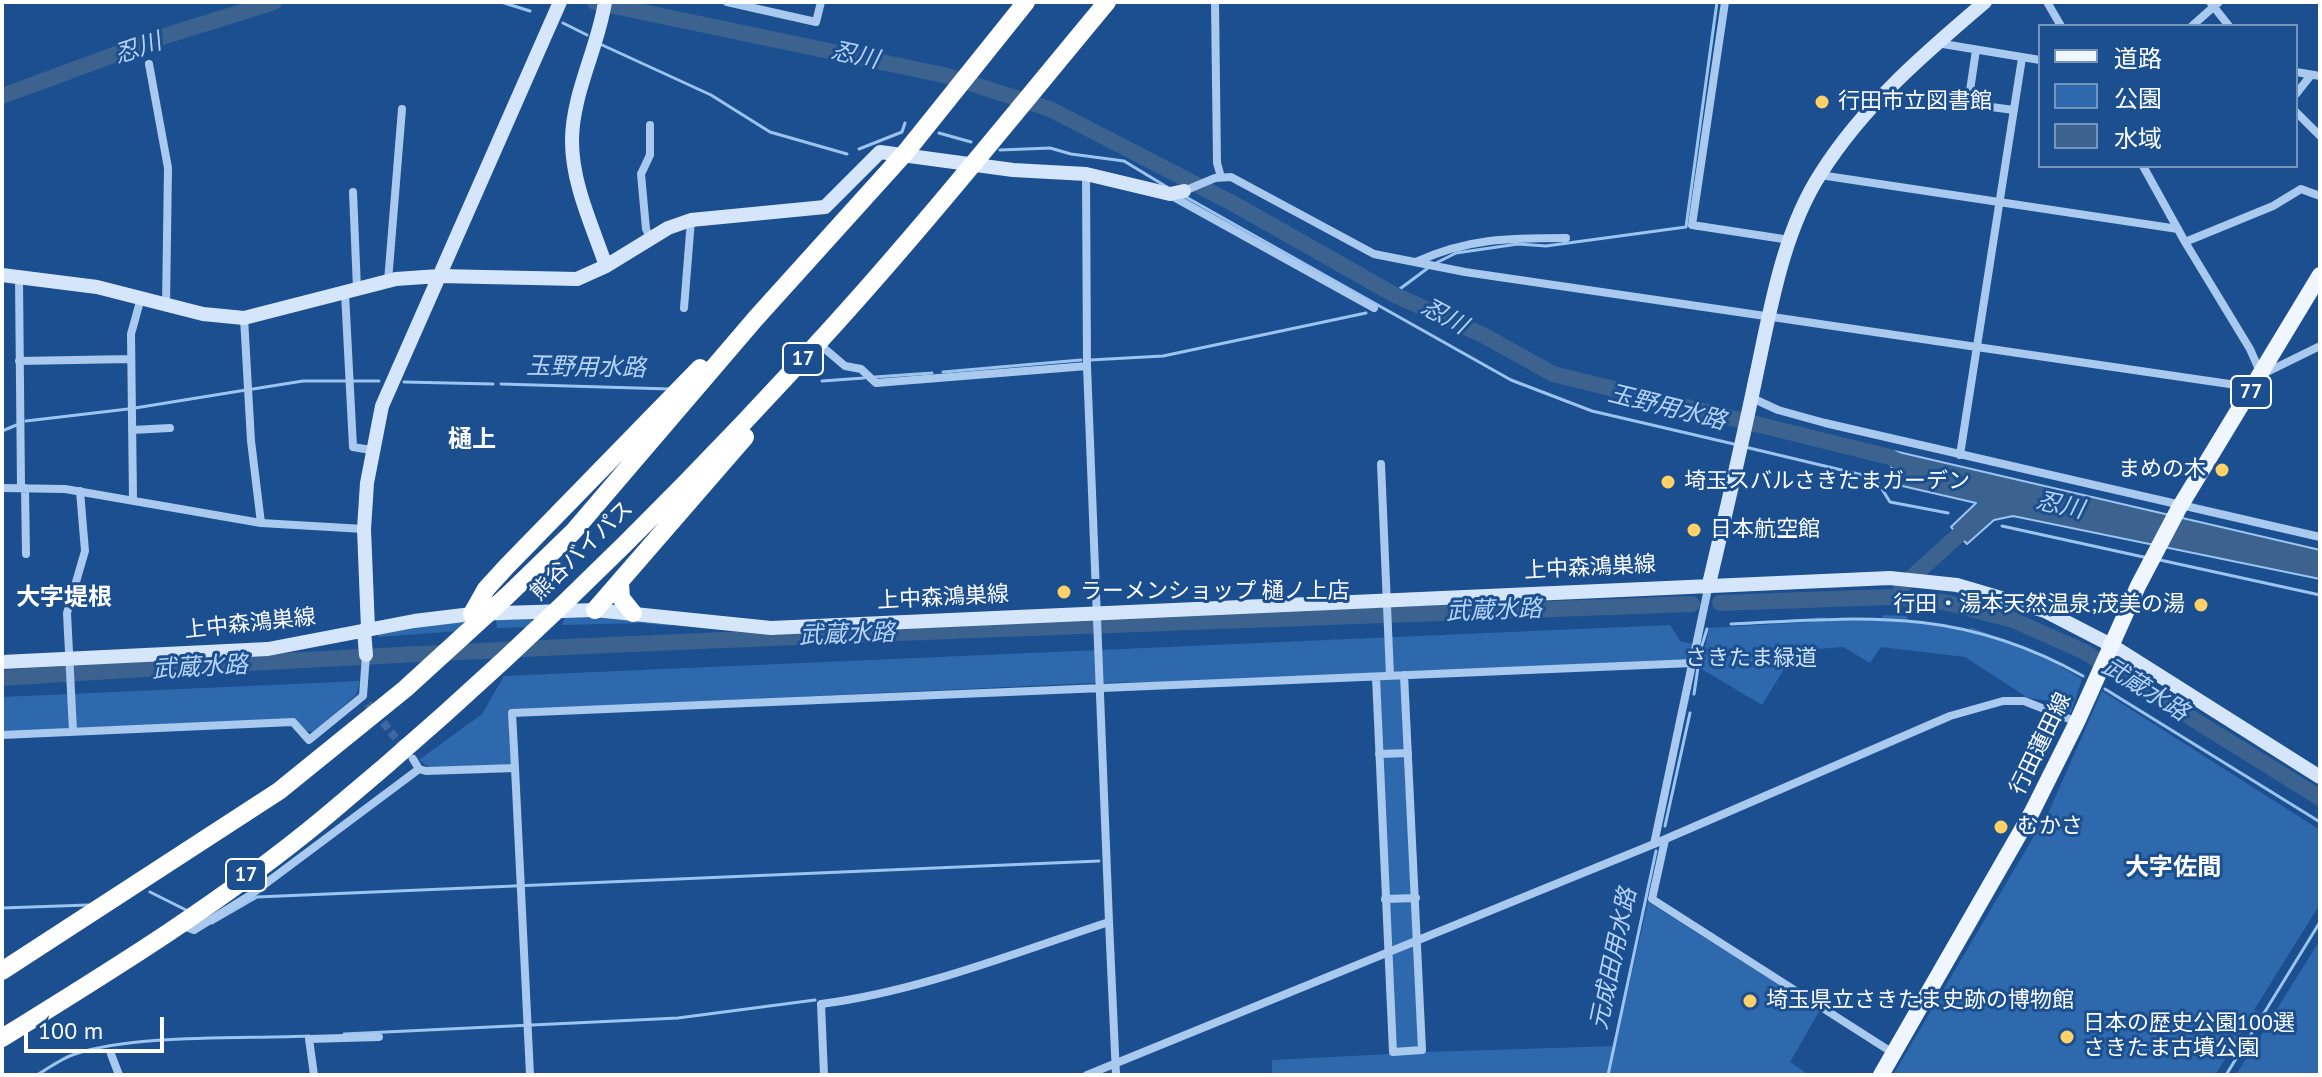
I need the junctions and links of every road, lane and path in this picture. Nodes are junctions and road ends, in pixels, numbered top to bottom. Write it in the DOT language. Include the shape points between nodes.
graph roads {
  1 [pos="560,2"];
  2 [pos="727,2"];
  3 [pos="821,2"];
  4 [pos="1026,2"];
  5 [pos="1107,2"];
  6 [pos="1215,2"];
  7 [pos="1725,2"];
  8 [pos="1985,2"];
  9 [pos="2047,2"];
  10 [pos="2214,3"];
  11 [pos="604,10"];
  12 [pos="2060,24"];
  13 [pos="2194,24"];
  14 [pos="2228,24"];
  15 [pos="1936,43"];
  16 [pos="1976,50"];
  17 [pos="2022,58"];
  18 [pos="2038,60"];
  19 [pos="149,64"];
  20 [pos="2316,76"];
  21 [pos="2298,92"];
  22 [pos="402,109"];
  23 [pos="2014,110"];
  24 [pos="2298,114"];
  25 [pos="650,125"];
  26 [pos="2320,136"];
  27 [pos="905,153"];
  28 [pos="969,165"];
  29 [pos="2144,168"];
  30 [pos="1086,174"];
  31 [pos="1819,175"];
  32 [pos="1218,178"];
  33 [pos="353,192"];
  34 [pos="1177,193"];
  35 [pos="2320,196"];
  36 [pos="1999,202"];
  37 [pos="691,220"];
  38 [pos="2178,229"];
  39 [pos="650,238"];
  40 [pos="1566,238"];
  41 [pos="1790,240"];
  42 [pos="2185,242"];
  43 [pos="1416,262"];
  44 [pos="606,266"];
  45 [pos="2,275"];
  46 [pos="2320,275"];
  47 [pos="439,276"];
  48 [pos="19,278"];
  49 [pos="388,281"];
  50 [pos="351,291"];
  51 [pos="141,298"];
  52 [pos="166,306"];
  53 [pos="684,308"];
  54 [pos="1374,308"];
  55 [pos="1770,316"];
  56 [pos="244,318"];
  57 [pos="756,318"];
  58 [pos="1977,345"];
  59 [pos="2320,346"];
  60 [pos="812,349"];
  61 [pos="131,359"];
  62 [pos="19,361"];
  63 [pos="1087,366"];
  64 [pos="2261,375"];
  65 [pos="1751,401"];
  66 [pos="170,428"];
  67 [pos="132,430"];
  68 [pos="371,450"];
  69 [pos="1960,455"];
  70 [pos="1381,464"];
  71 [pos="2,488"];
  72 [pos="23,488"];
  73 [pos="80,491"];
  74 [pos="133,499"];
  75 [pos="2180,506"];
  76 [pos="261,523"];
  77 [pos="364,529"];
  78 [pos="2320,537"];
  79 [pos="26,554"];
  80 [pos="620,584"];
  81 [pos="1708,589"];
  82 [pos="1386,605"];
  83 [pos="595,610"];
  84 [pos="633,613"];
  85 [pos="472,614"];
  86 [pos="1095,617"];
  87 [pos="366,630"];
  88 [pos="2109,650"];
  89 [pos="366,655"];
  90 [pos="2,662"];
  91 [pos="69,663"];
  92 [pos="1693,663"];
  93 [pos="1404,675"];
  94 [pos="1390,676"];
  95 [pos="1376,677"];
  96 [pos="1099,688"];
  97 [pos="2077,722"];
  98 [pos="73,731"];
  99 [pos="2,735"];
  100 [pos="1408,753"];
  101 [pos="1379,754"];
  102 [pos="413,759"];
  103 [pos="515,768"];
  104 [pos="419,769"];
  105 [pos="2320,777"];
  106 [pos="1665,840"];
  107 [pos="1654,844"];
  108 [pos="1416,898"];
  109 [pos="1385,899"];
  110 [pos="1109,922"];
  111 [pos="179,924"];
  112 [pos="1418,940"];
  113 [pos="1387,953"];
  114 [pos="2,971"];
  115 [pos="379,1037"];
  116 [pos="2,1038"];
  117 [pos="1893,1053"];
  118 [pos="111,1054"];
  119 [pos="1116,1062"];
  120 [pos="119,1075"];
  121 [pos="314,1075"];
  122 [pos="530,1075"];
  123 [pos="824,1075"];
  124 [pos="1087,1075"];
  125 [pos="1116,1075"];
  126 [pos="1881,1075"];
  1 -- 47 [label="street"];
  2 -- 3 [label="street" via="816,22"];
  4 -- 27 [label="highway, 熊谷バイパス / 17"];
  5 -- 28 [label="highway, 熊谷バイパス / 17"];
  6 -- 32 [label="street"];
  7 -- 41 [label="street" via="1692,225"];
  8 -- 15 [label="street"];
  9 -- 12 [label="street"];
  10 -- 13 [label="street"];
  10 -- 14 [label="street"];
  11 -- 44 [label="street" via="572,139 578,187"];
  15 -- 16 [label="street"];
  15 -- 31 [label="street" via="1849,132"];
  16 -- 17 [label="street"];
  16 -- 23 [label="street" via="1968,104"];
  17 -- 18 [label="street"];
  17 -- 23 [label="street"];
  19 -- 52 [label="street" via="168,168"];
  20 -- 21 [label="street"];
  22 -- 49 [label="street"];
  23 -- 36 [label="street"];
  24 -- 26 [label="street"];
  25 -- 39 [label="street" via="650,155 641,174"];
  27 -- 28 [label="street"];
  27 -- 37 [label="street" via="880,152 825,207"];
  27 -- 57 [label="highway, 熊谷バイパス / 17"];
  28 -- 30 [label="street"];
  28 -- 60 [label="highway, 熊谷バイパス / 17"];
  29 -- 38 [label="street"];
  30 -- 34 [label="street"];
  30 -- 63 [label="street"];
  31 -- 36 [label="street"];
  31 -- 41 [label="street"];
  32 -- 34 [label="street"];
  32 -- 43 [label="street" via="1249,185 1374,254"];
  33 -- 50 [label="street"];
  34 -- 54 [label="street"];
  35 -- 42 [label="street" via="2301,189"];
  36 -- 38 [label="street"];
  36 -- 58 [label="street"];
  37 -- 39 [label="street"];
  37 -- 53 [label="street"];
  38 -- 42 [label="street"];
  39 -- 44 [label="street"];
  40 -- 43 [label="street" via="1488,238"];
  41 -- 55 [label="street"];
  42 -- 64 [label="street"];
  43 -- 55 [label="street"];
  44 -- 47 [label="street" via="577,279"];
  45 -- 48 [label="street"];
  46 -- 64 [label="main road, 77"];
  47 -- 49 [label="street"];
  47 -- 68 [label="street" via="393,378"];
  48 -- 51 [label="street" via="82,284"];
  48 -- 62 [label="street"];
  49 -- 50 [label="street"];
  50 -- 56 [label="street"];
  50 -- 68 [label="street" via="353,447"];
  51 -- 52 [label="street"];
  51 -- 61 [label="street" via="131,334"];
  52 -- 56 [label="street"];
  55 -- 58 [label="street"];
  55 -- 65 [label="street"];
  56 -- 76 [label="street"];
  57 -- 85 [label="highway, 17" via="735,331 507,566"];
  57 -- 114 [label="highway, 熊谷バイパス / 17" via="573,532 405,689 279,791"];
  58 -- 64 [label="street" via="2243,386"];
  58 -- 69 [label="street"];
  59 -- 64 [label="street"];
  60 -- 63 [label="street" via="861,369 876,383"];
  60 -- 80 [label="highway, 17" via="791,385"];
  60 -- 111 [label="highway, 熊谷バイパス / 17" via="573,595 473,689 321,820"];
  61 -- 62 [label="street"];
  61 -- 67 [label="street"];
  62 -- 72 [label="street"];
  63 -- 86 [label="street"];
  64 -- 75 [label="main road, 77"];
  65 -- 69 [label="street"];
  65 -- 81 [label="street"];
  66 -- 67 [label="street"];
  67 -- 74 [label="street"];
  68 -- 77 [label="street"];
  69 -- 75 [label="street"];
  70 -- 82 [label="street"];
  71 -- 72 [label="street"];
  72 -- 73 [label="street"];
  72 -- 79 [label="street"];
  73 -- 74 [label="street"];
  73 -- 91 [label="street" via="85,551 67,613"];
  74 -- 76 [label="street"];
  75 -- 78 [label="street"];
  75 -- 88 [label="main road, 行田蓮田線 / 77"];
  76 -- 77 [label="street"];
  77 -- 87 [label="street"];
  80 -- 83 [label="highway, 17"];
  80 -- 84 [label="highway" via="621,598"];
  81 -- 82 [label="street, 上中森鴻巣線"];
  81 -- 88 [label="street, 上中森鴻巣線" via="1890,578 1926,581 2016,601"];
  81 -- 92 [label="street"];
  82 -- 86 [label="street, 上中森鴻巣線"];
  82 -- 94 [label="street"];
  83 -- 84 [label="street, 上中森鴻巣線"];
  83 -- 85 [label="street, 上中森鴻巣線"];
  84 -- 86 [label="street, 上中森鴻巣線" via="771,628"];
  85 -- 87 [label="street, 上中森鴻巣線"];
  86 -- 96 [label="street"];
  87 -- 89 [label="street"];
  87 -- 91 [label="street, 上中森鴻巣線" via="268,649"];
  88 -- 97 [label="main road, 行田蓮田線 / 77"];
  88 -- 105 [label="street"];
  89 -- 98 [label="street" via="366,700 309,740 293,722"];
  90 -- 91 [label="street, 上中森鴻巣線"];
  91 -- 98 [label="street"];
  92 -- 93 [label="street"];
  92 -- 107 [label="street"];
  93 -- 94 [label="street"];
  93 -- 100 [label="street"];
  94 -- 95 [label="street"];
  95 -- 96 [label="street"];
  95 -- 101 [label="street"];
  96 -- 103 [label="street" via="512,713"];
  96 -- 110 [label="street"];
  97 -- 106 [label="street" via="2036,704 2003,701 1950,716"];
  97 -- 117 [label="main road, 行田蓮田線 / 77" via="2032,812"];
  98 -- 99 [label="street"];
  100 -- 101 [label="street"];
  100 -- 108 [label="street"];
  101 -- 109 [label="street"];
  102 -- 104 [label="street"];
  103 -- 104 [label="street"];
  103 -- 122 [label="street"];
  104 -- 111 [label="street" via="249,896 194,930"];
  106 -- 107 [label="street"];
  106 -- 117 [label="street" via="1652,899"];
  107 -- 112 [label="street"];
  108 -- 109 [label="street"];
  108 -- 112 [label="street"];
  109 -- 113 [label="street"];
  110 -- 119 [label="street"];
  110 -- 123 [label="street" via="929,981 869,998 821,1004"];
  111 -- 116 [label="highway, 熊谷バイパス / 17"];
  112 -- 113 [label="street"];
  112 -- 113 [label="street" via="1422,1050 1393,1052"];
  113 -- 119 [label="street"];
  115 -- 121 [label="street" via="309,1039"];
  117 -- 126 [label="main road, 行田蓮田線 / 77"];
  118 -- 120 [label="street"];
  119 -- 124 [label="street"];
  119 -- 125 [label="street"];
}
